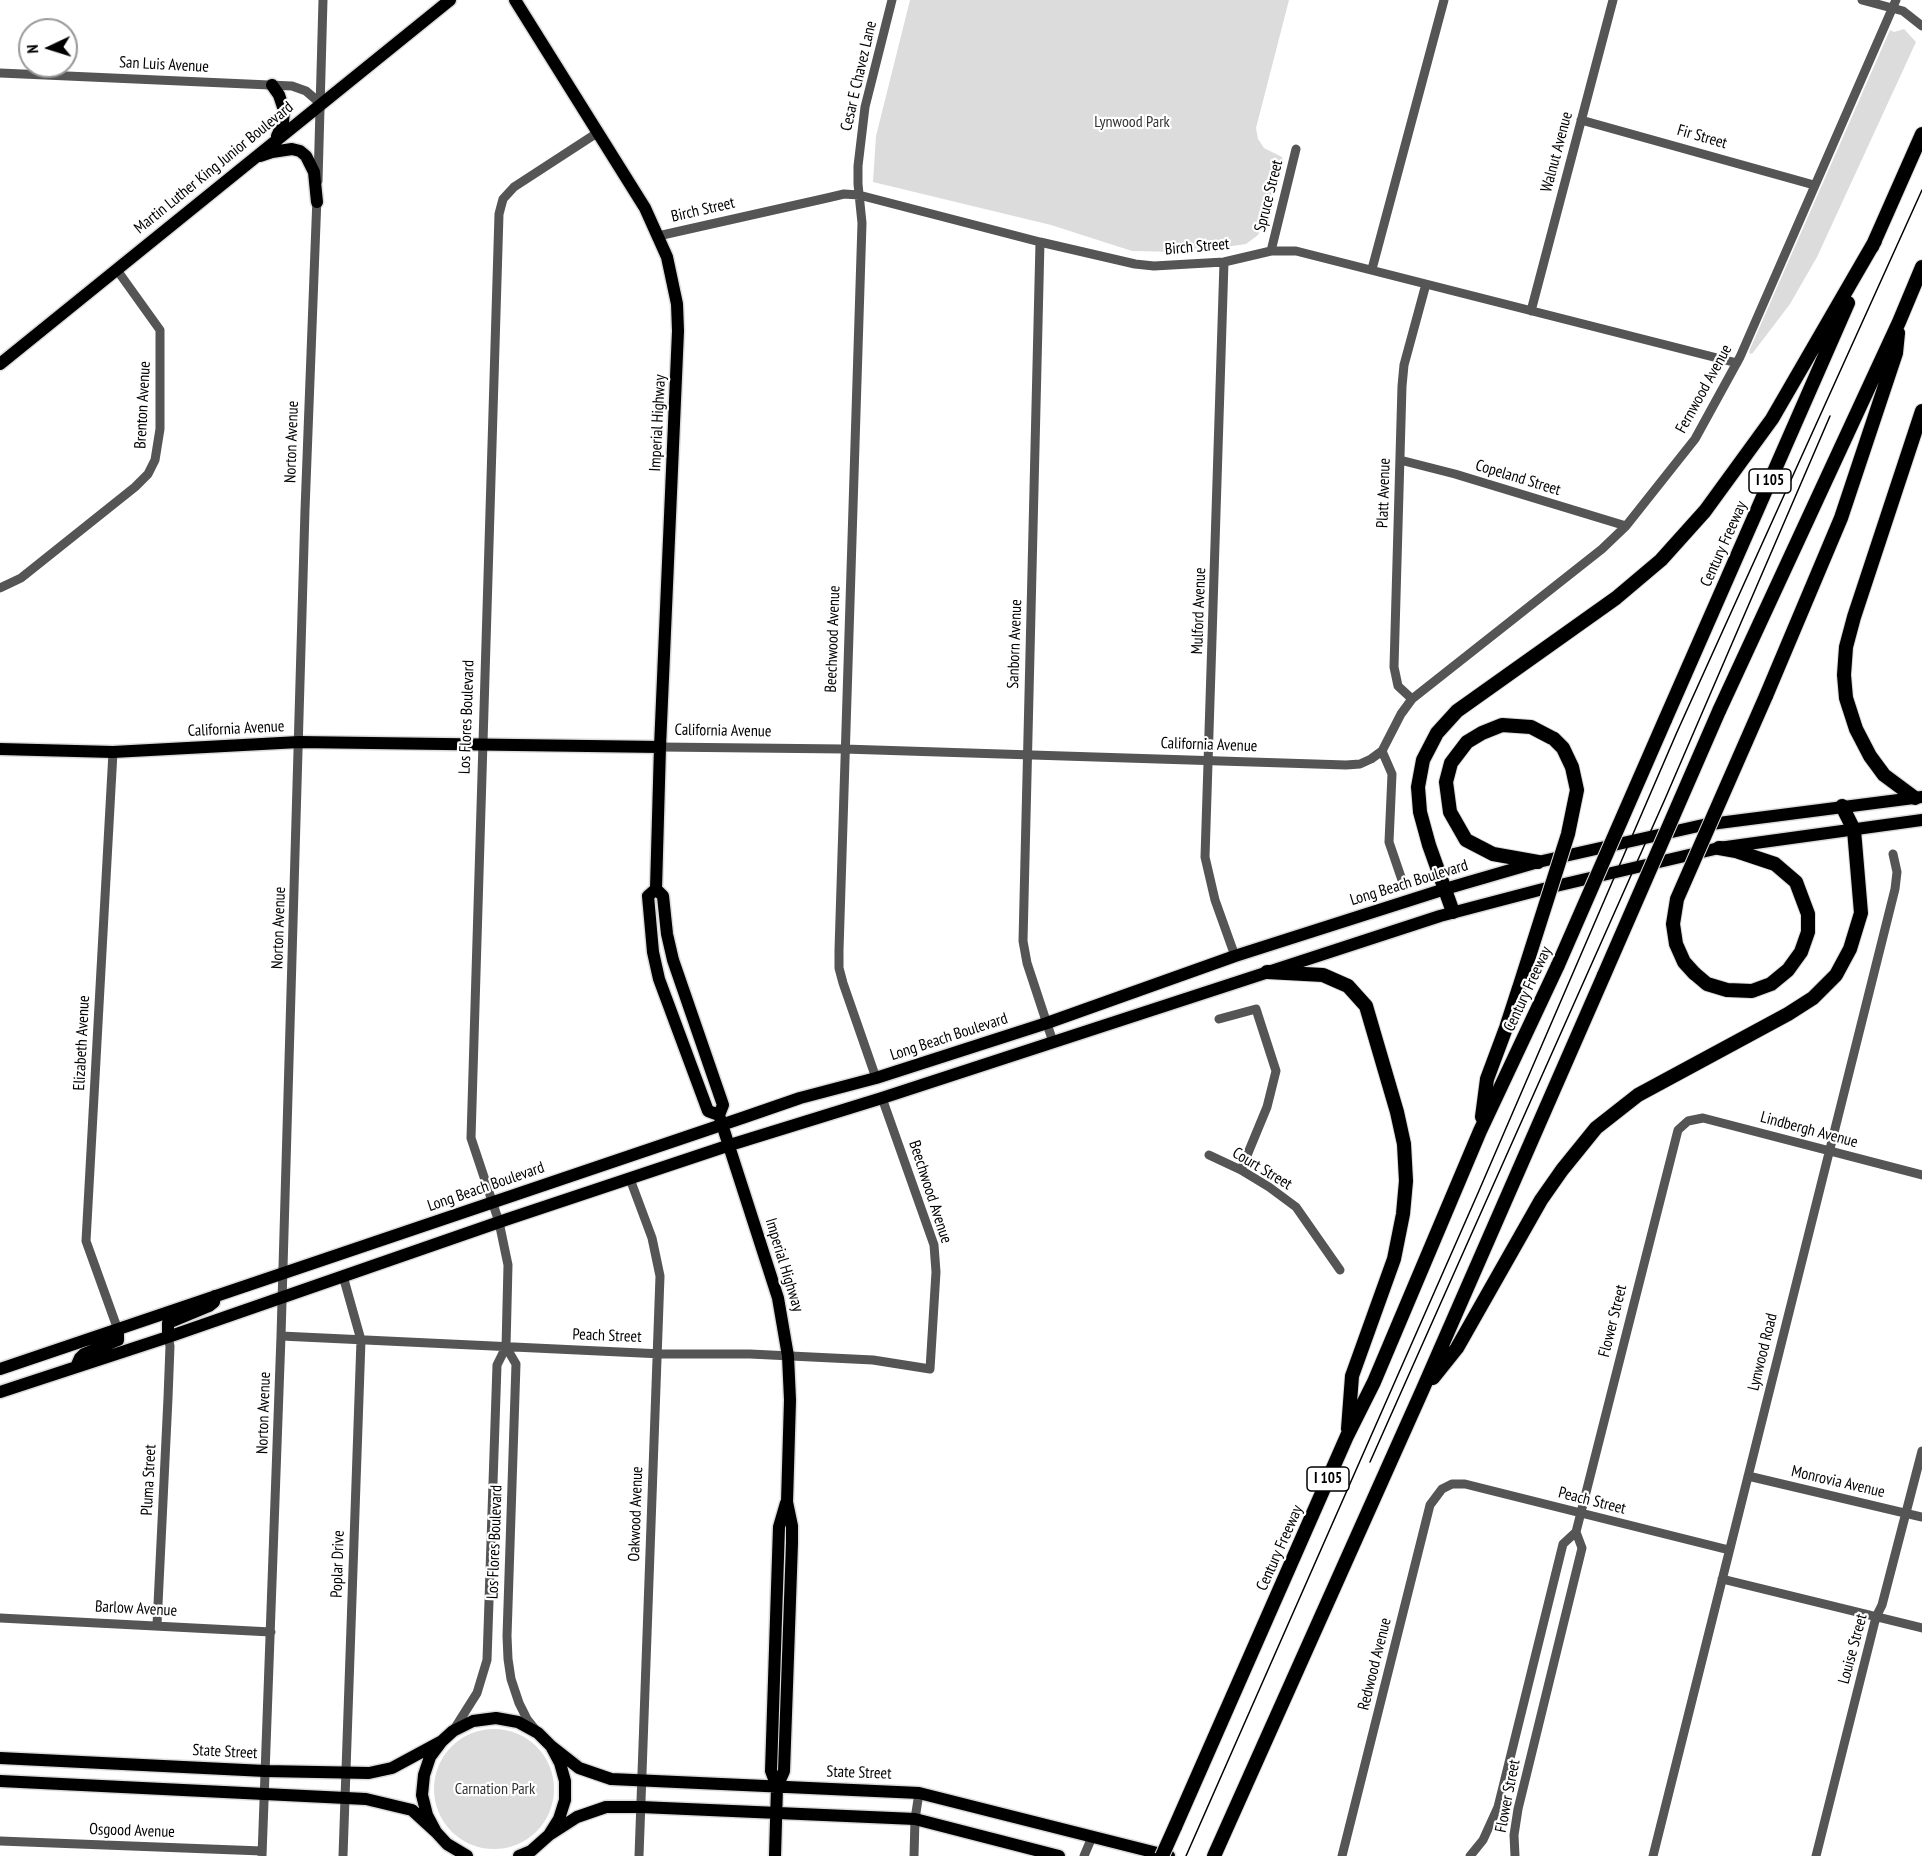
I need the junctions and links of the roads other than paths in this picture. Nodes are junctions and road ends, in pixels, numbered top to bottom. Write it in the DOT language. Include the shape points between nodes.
graph roads {
  1 [pos="323,0"];
  2 [pos="450,0"];
  3 [pos="515,0"];
  4 [pos="892,0"];
  5 [pos="1444,0"];
  6 [pos="1613,0"];
  7 [pos="1862,0"];
  8 [pos="1894,4"];
  9 [pos="1922,26"];
  10 [pos="0,73"];
  11 [pos="272,84"];
  12 [pos="321,104"];
  13 [pos="1581,120"];
  14 [pos="597,133"];
  15 [pos="1922,134"];
  16 [pos="275,140"];
  17 [pos="1296,149"];
  18 [pos="251,159"];
  19 [pos="1814,185"];
  20 [pos="859,195"];
  21 [pos="317,202"];
  22 [pos="658,236"];
  23 [pos="1875,241"];
  24 [pos="1040,242"];
  25 [pos="1270,251"];
  26 [pos="1224,262"];
  27 [pos="1922,267"];
  28 [pos="1372,269"];
  29 [pos="117,270"];
  30 [pos="1426,284"];
  31 [pos="1531,311"];
  32 [pos="1899,322"];
  33 [pos="1737,363"];
  34 [pos="0,364"];
  35 [pos="1922,411"];
  36 [pos="1400,460"];
  37 [pos="1626,526"];
  38 [pos="0,588"];
  39 [pos="1412,699"];
  40 [pos="299,742"];
  41 [pos="481,746"];
  42 [pos="660,747"];
  43 [pos="0,749"];
  44 [pos="844,749"];
  45 [pos="1382,751"];
  46 [pos="113,752"];
  47 [pos="1027,755"];
  48 [pos="1210,762"];
  49 [pos="1918,798"];
  50 [pos="1842,807"];
  51 [pos="1922,820"];
  52 [pos="1854,830"];
  53 [pos="1719,848"];
  54 [pos="1893,854"];
  55 [pos="1538,861"];
  56 [pos="1403,883"];
  57 [pos="656,889"];
  58 [pos="1444,889"];
  59 [pos="1454,912"];
  60 [pos="1235,956"];
  61 [pos="1267,972"];
  62 [pos="1219,1018"];
  63 [pos="1047,1023"];
  64 [pos="1053,1042"];
  65 [pos="876,1078"];
  66 [pos="882,1098"];
  67 [pos="720,1120"];
  68 [pos="1688,1121"];
  69 [pos="1480,1131"];
  70 [pos="730,1145"];
  71 [pos="1829,1150"];
  72 [pos="1209,1155"];
  73 [pos="1241,1170"];
  74 [pos="1922,1175"];
  75 [pos="630,1179"];
  76 [pos="492,1202"];
  77 [pos="498,1222"];
  78 [pos="1340,1270"];
  79 [pos="284,1273"];
  80 [pos="343,1276"];
  81 [pos="215,1296"];
  82 [pos="283,1296"];
  83 [pos="118,1330"];
  84 [pos="281,1336"];
  85 [pos="168,1337"];
  86 [pos="361,1340"];
  87 [pos="506,1347"];
  88 [pos="657,1353"];
  89 [pos="788,1356"];
  90 [pos="76,1367"];
  91 [pos="930,1369"];
  92 [pos="0,1370"];
  93 [pos="1422,1391"];
  94 [pos="0,1392"];
  95 [pos="1347,1436"];
  96 [pos="1922,1451"];
  97 [pos="1748,1476"];
  98 [pos="1448,1486"];
  99 [pos="1581,1513"];
  100 [pos="1906,1513"];
  101 [pos="1922,1517"];
  102 [pos="1576,1532"];
  103 [pos="1729,1550"];
  104 [pos="1722,1579"];
  105 [pos="1876,1617"];
  106 [pos="0,1618"];
  107 [pos="157,1625"];
  108 [pos="1922,1628"];
  109 [pos="271,1632"];
  110 [pos="1524,1705"];
  111 [pos="1543,1710"];
  112 [pos="453,1731"];
  113 [pos="538,1733"];
  114 [pos="442,1741"];
  115 [pos="550,1746"];
  116 [pos="0,1758"];
  117 [pos="265,1771"];
  118 [pos="346,1772"];
  119 [pos="0,1781"];
  120 [pos="642,1782"];
  121 [pos="777,1787"];
  122 [pos="919,1793"];
  123 [pos="264,1795"];
  124 [pos="345,1797"];
  125 [pos="641,1807"];
  126 [pos="776,1812"];
  127 [pos="915,1819"];
  128 [pos="436,1832"];
  129 [pos="549,1835"];
  130 [pos="1092,1837"];
  131 [pos="0,1841"];
  132 [pos="447,1844"];
  133 [pos="262,1853"];
  134 [pos="526,1854"];
  135 [pos="344,1856"];
  136 [pos="456,1856"];
  137 [pos="467,1856"];
  138 [pos="639,1856"];
  139 [pos="775,1856"];
  140 [pos="914,1856"];
  141 [pos="1059,1856"];
  142 [pos="1084,1856"];
  143 [pos="1162,1856"];
  144 [pos="1169,1856"];
  145 [pos="1214,1856"];
  146 [pos="1342,1856"];
  147 [pos="1470,1856"];
  148 [pos="1515,1856"];
  149 [pos="1653,1856"];
  150 [pos="1816,1856"];
  1 -- 12 [label="street, Norton Avenue"];
  2 -- 12 [label="main road, Martin Luther King Junior Boulevard"];
  3 -- 14 [label="main road, Imperial Highway"];
  4 -- 20 [label="street, Cesar E Chavez Lane" via="865,107"];
  5 -- 28 [label="street"];
  6 -- 13 [label="street, Walnut Avenue"];
  7 -- 8 [label="street"];
  8 -- 9 [label="street"];
  8 -- 19 [label="street, Fernwood Avenue"];
  10 -- 11 [label="street, San Luis Avenue"];
  11 -- 12 [label="street, San Luis Avenue" via="306,91"];
  11 -- 16 [label="main road" via="284,110"];
  12 -- 16 [label="main road, Martin Luther King Junior Boulevard"];
  12 -- 21 [label="street, Norton Avenue"];
  13 -- 19 [label="street, Fir Street"];
  13 -- 31 [label="street, Walnut Avenue"];
  14 -- 22 [label="main road, Imperial Highway" via="645,208"];
  14 -- 41 [label="street, Los Flores Boulevard" via="514,188 503,199 499,214"];
  15 -- 23 [label="highway, Century Freeway / I 105"];
  16 -- 18 [label="main road, Martin Luther King Junior Boulevard"];
  17 -- 25 [label="street, Spruce Street"];
  18 -- 21 [label="main road" via="283,149 300,151 314,172"];
  18 -- 29 [label="main road, Martin Luther King Junior Boulevard"];
  19 -- 33 [label="street, Fernwood Avenue"];
  20 -- 22 [label="street, Birch Street" via="844,194"];
  20 -- 24 [label="street, Birch Street"];
  20 -- 44 [label="street, Beechwood Avenue" via="862,223"];
  21 -- 40 [label="street, Norton Avenue"];
  22 -- 42 [label="main road, Imperial Highway" via="673,280 678,331"];
  23 -- 58 [label="highway" via="1772,418 1705,511 1661,560 1616,598 1457,711 1437,733 1423,760 1418,787 1422,820"];
  23 -- 69 [label="highway, Century Freeway / I 105, bridge" via="1558,965"];
  24 -- 26 [label="street, Birch Street" via="1135,264"];
  24 -- 47 [label="street, Sanborn Avenue"];
  25 -- 26 [label="street, Birch Street"];
  25 -- 28 [label="street, Birch Street" via="1296,251"];
  26 -- 48 [label="street, Mulford Avenue"];
  27 -- 32 [label="highway"];
  28 -- 30 [label="street, Birch Street"];
  29 -- 34 [label="main road, Martin Luther King Junior Boulevard"];
  29 -- 38 [label="street, Brenton Avenue" via="160,330 160,429 155,460 135,487 21,578"];
  30 -- 31 [label="street, Birch Street"];
  30 -- 36 [label="street, Platt Avenue" via="1403,375"];
  31 -- 33 [label="street, Birch Street"];
  32 -- 53 [label="highway, bridge" via="1896,353 1841,518 1677,899 1673,924 1684,962 1707,984 1752,991 1771,984 1788,970 1801,952 1808,932 1808,914 1796,882 1775,864"];
  32 -- 93 [label="highway, bridge" via="1719,711"];
  33 -- 37 [label="street, Fernwood Avenue" via="1695,439"];
  35 -- 49 [label="highway" via="1854,618 1846,646 1844,675 1852,719 1870,756 1884,775"];
  36 -- 37 [label="street, Copeland Street"];
  36 -- 39 [label="street, Platt Avenue" via="1394,667 1398,686"];
  37 -- 39 [label="street, Fernwood Avenue" via="1568,578"];
  39 -- 45 [label="street"];
  40 -- 41 [label="main road, California Avenue"];
  40 -- 46 [label="main road, California Avenue"];
  40 -- 79 [label="street, Norton Avenue"];
  41 -- 42 [label="main road, California Avenue"];
  41 -- 76 [label="street, Los Flores Boulevard" via="471,1138"];
  42 -- 44 [label="street, California Avenue"];
  42 -- 57 [label="main road, Imperial Highway"];
  43 -- 46 [label="main road, California Avenue"];
  44 -- 47 [label="street, California Avenue"];
  44 -- 65 [label="street, Beechwood Avenue" via="839,968"];
  45 -- 48 [label="street, California Avenue" via="1360,764 1346,765"];
  45 -- 56 [label="street" via="1392,774 1389,842"];
  46 -- 83 [label="street, Elizabeth Avenue" via="86,1241"];
  47 -- 48 [label="street, California Avenue"];
  47 -- 63 [label="street, Sanborn Avenue" via="1023,941"];
  48 -- 60 [label="street, Mulford Avenue" via="1206,857 1215,900"];
  49 -- 50 [label="main road, Long Beach Boulevard"];
  50 -- 52 [label="highway"];
  50 -- 55 [label="main road, Long Beach Boulevard" via="1703,825"];
  51 -- 52 [label="main road"];
  52 -- 53 [label="main road"];
  52 -- 93 [label="highway" via="1861,913 1850,949 1836,975 1813,998 1788,1014 1638,1095 1596,1128 1541,1200 1457,1348"];
  53 -- 59 [label="main road"];
  54 -- 71 [label="street, Lynwood Road" via="1895,889"];
  55 -- 58 [label="main road, Long Beach Boulevard"];
  55 -- 69 [label="highway, bridge" via="1492,854 1467,840 1450,812 1446,782 1451,763 1467,742 1502,725 1531,727 1554,739 1572,767 1577,790 1568,834 1486,1079"];
  57 -- 67 [label="main road, Imperial Highway" via="663,896 680,981 723,1105"];
  57 -- 67 [label="main road, Imperial Highway" via="648,896 659,979 708,1111"];
  58 -- 59 [label="highway"];
  58 -- 60 [label="main road, Long Beach Boulevard"];
  59 -- 61 [label="main road"];
  60 -- 63 [label="main road, Long Beach Boulevard"];
  61 -- 64 [label="main road"];
  61 -- 95 [label="highway" via="1323,975 1348,986 1366,1005 1404,1144 1403,1214 1394,1259 1352,1376"];
  62 -- 73 [label="street" via="1256,1009 1276,1071 1267,1107"];
  63 -- 64 [label="street, Sanborn Avenue"];
  63 -- 65 [label="main road, Long Beach Boulevard"];
  64 -- 66 [label="main road"];
  65 -- 67 [label="main road, Long Beach Boulevard"];
  66 -- 70 [label="main road"];
  66 -- 91 [label="street, Beechwood Avenue" via="934,1245"];
  67 -- 70 [label="main road, Imperial Highway"];
  67 -- 76 [label="main road, Long Beach Boulevard"];
  68 -- 71 [label="street, Lindbergh Avenue" via="1703,1118"];
  68 -- 99 [label="street, Flower Street" via="1676,1134"];
  69 -- 95 [label="highway, Century Freeway / I 105"];
  70 -- 75 [label="main road"];
  70 -- 89 [label="main road, Imperial Highway" via="778,1298"];
  71 -- 74 [label="street, Lindbergh Avenue"];
  71 -- 97 [label="street, Lynwood Road"];
  72 -- 73 [label="street, Court Street"];
  73 -- 78 [label="street, Court Street" via="1296,1207"];
  75 -- 77 [label="main road"];
  75 -- 88 [label="street, Oakwood Avenue" via="652,1238 660,1276"];
  76 -- 77 [label="street, Los Flores Boulevard"];
  76 -- 79 [label="main road, Long Beach Boulevard"];
  77 -- 80 [label="main road"];
  77 -- 87 [label="street, Los Flores Boulevard" via="508,1265"];
  79 -- 81 [label="main road, Long Beach Boulevard"];
  79 -- 82 [label="street, Norton Avenue"];
  80 -- 82 [label="main road"];
  80 -- 86 [label="street, Poplar Drive"];
  81 -- 83 [label="main road, Long Beach Boulevard"];
  81 -- 85 [label="main road" via="209,1306 168,1323"];
  82 -- 84 [label="street, Norton Avenue"];
  82 -- 85 [label="main road"];
  83 -- 90 [label="main road" via="118,1340 84,1354"];
  83 -- 92 [label="main road, Long Beach Boulevard"];
  84 -- 86 [label="street, Peach Street"];
  84 -- 109 [label="street, Norton Avenue"];
  85 -- 90 [label="main road"];
  85 -- 107 [label="street, Pluma Street"];
  86 -- 87 [label="street, Peach Street"];
  86 -- 118 [label="street, Poplar Drive"];
  87 -- 88 [label="street, Peach Street"];
  87 -- 112 [label="street, Los Flores Boulevard" via="497,1365 487,1660 477,1693"];
  87 -- 113 [label="street, Los Flores Boulevard" via="516,1364 508,1659 519,1703"];
  88 -- 89 [label="street, Peach Street"];
  88 -- 120 [label="street, Oakwood Avenue"];
  89 -- 91 [label="street, Peach Street" via="873,1360"];
  89 -- 121 [label="main road, Imperial Highway" via="787,1502 779,1527 771,1771"];
  90 -- 94 [label="main road"];
  93 -- 145 [label="highway"];
  95 -- 143 [label="highway, Century Freeway / I 105, bridge"];
  96 -- 100 [label="street, Louise Street"];
  97 -- 100 [label="street, Monrovia Avenue"];
  97 -- 103 [label="street, Lynwood Road"];
  98 -- 99 [label="street, Peach Street" via="1465,1484"];
  98 -- 146 [label="street, Redwood Avenue" via="1430,1505"];
  99 -- 102 [label="street, Flower Street"];
  99 -- 103 [label="street, Peach Street"];
  100 -- 101 [label="street, Monrovia Avenue"];
  100 -- 105 [label="street, Louise Street"];
  102 -- 110 [label="street, Flower Street" via="1563,1544"];
  102 -- 111 [label="street, Flower Street" via="1582,1548"];
  103 -- 104 [label="street, Lynwood Road"];
  104 -- 105 [label="street"];
  104 -- 149 [label="street, Lynwood Road"];
  105 -- 108 [label="street"];
  105 -- 150 [label="street, Louise Street"];
  106 -- 107 [label="street, Barlow Avenue"];
  107 -- 109 [label="street, Barlow Avenue"];
  109 -- 117 [label="street, Norton Avenue"];
  110 -- 111 [label="street"];
  110 -- 147 [label="street, Flower Street" via="1498,1807 1483,1840"];
  111 -- 148 [label="street, Flower Street" via="1515,1822"];
  112 -- 113 [label="main road" via="473,1721 496,1718 518,1722"];
  112 -- 114 [label="main road"];
  113 -- 115 [label="main road"];
  114 -- 118 [label="main road, State Street" via="392,1768"];
  114 -- 128 [label="main road" via="430,1757 424,1775 427,1815"];
  115 -- 120 [label="main road, State Street" via="579,1768 601,1777"];
  115 -- 129 [label="main road" via="565,1781 565,1800"];
  116 -- 117 [label="main road, State Street"];
  117 -- 118 [label="main road, State Street"];
  117 -- 123 [label="street, Norton Avenue"];
  118 -- 124 [label="street, Poplar Drive"];
  119 -- 123 [label="main road"];
  120 -- 121 [label="main road, State Street"];
  120 -- 125 [label="street, Oakwood Avenue"];
  121 -- 122 [label="main road, State Street"];
  121 -- 126 [label="main road, Imperial Highway"];
  122 -- 127 [label="street"];
  122 -- 130 [label="main road, State Street"];
  123 -- 124 [label="main road"];
  123 -- 133 [label="street, Norton Avenue"];
  124 -- 128 [label="main road" via="412,1810"];
  124 -- 135 [label="street, Poplar Drive"];
  125 -- 126 [label="main road"];
  125 -- 129 [label="main road" via="606,1807 577,1817"];
  125 -- 138 [label="street, Oakwood Avenue"];
  126 -- 127 [label="main road"];
  126 -- 139 [label="main road, Imperial Highway"];
  127 -- 140 [label="street"];
  127 -- 141 [label="main road"];
  128 -- 132 [label="main road"];
  129 -- 134 [label="main road"];
  130 -- 142 [label="street"];
  130 -- 144 [label="main road, State Street"];
  131 -- 133 [label="street, Osgood Avenue"];
  132 -- 136 [label="street"];
  132 -- 137 [label="main road"];
}
